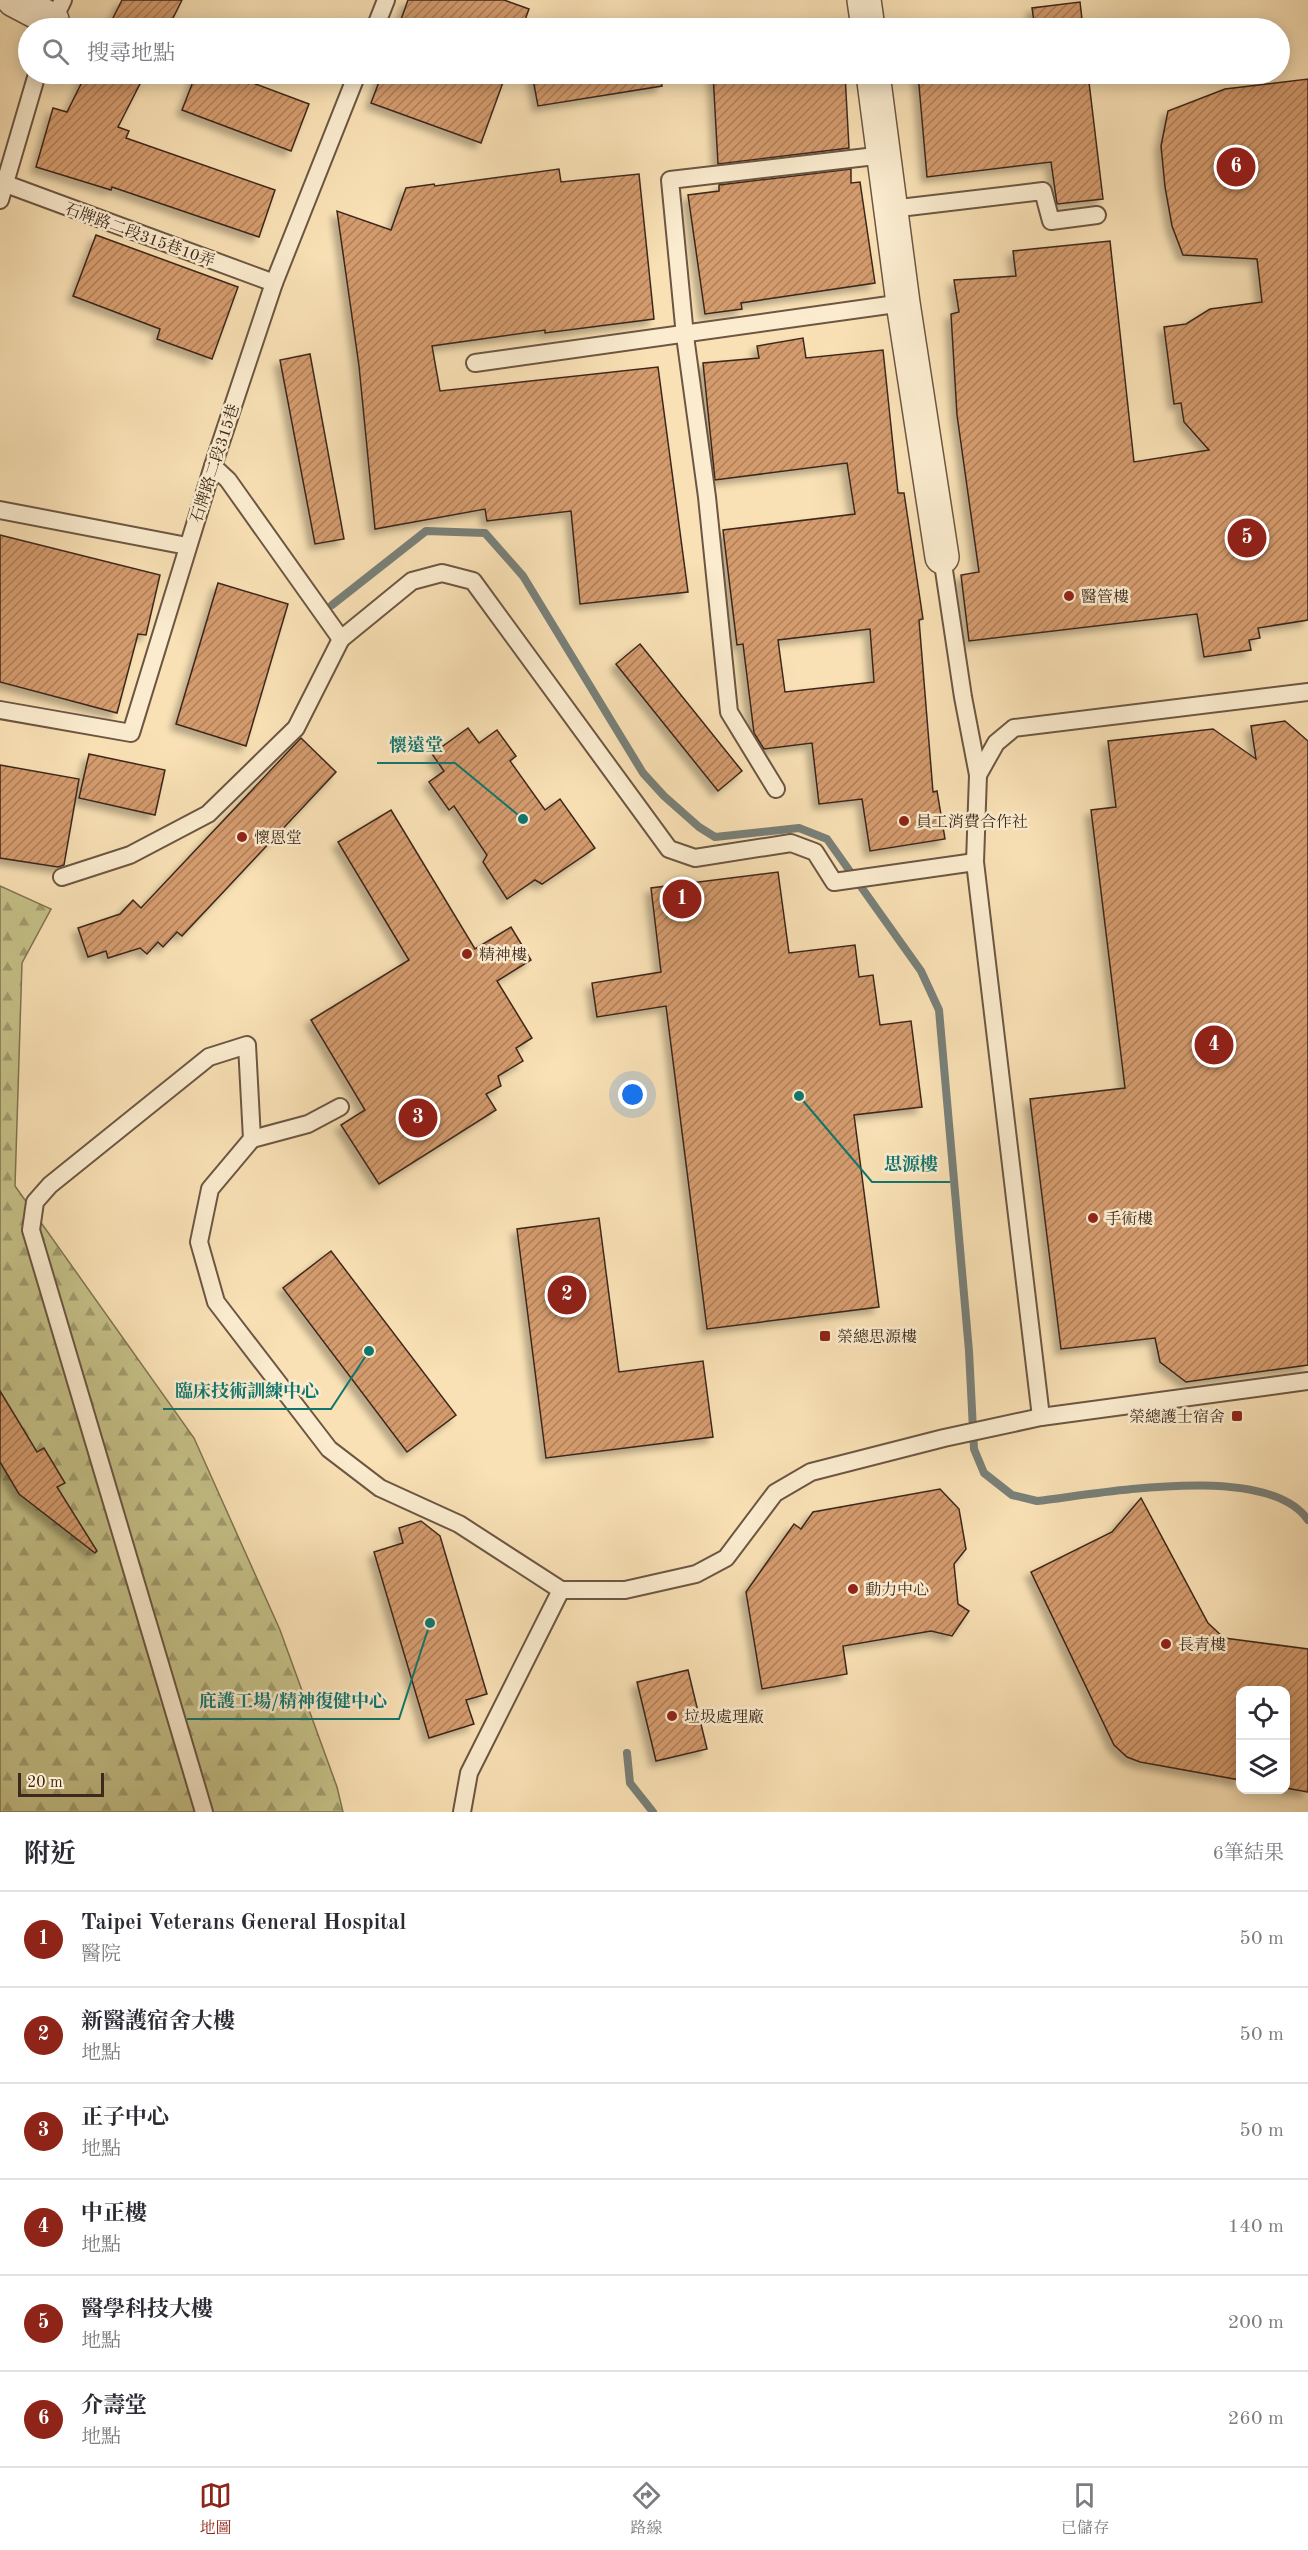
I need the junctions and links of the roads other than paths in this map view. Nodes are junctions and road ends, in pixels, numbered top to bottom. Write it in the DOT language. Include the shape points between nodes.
graph roads {
  1 [pos="14,0"];
  2 [pos="386,0"];
  3 [pos="864,0"];
  4 [pos="55,16"];
  5 [pos="379,18"];
  6 [pos="867,18"];
  7 [pos="34,84"];
  8 [pos="353,84"];
  9 [pos="874,84"];
  10 [pos="884,155"];
  11 [pos="6,184"];
  12 [pos="0,200"];
  13 [pos="891,209"];
  14 [pos="1097,215"];
  15 [pos="274,283"];
  16 [pos="903,303"];
  17 [pos="685,336"];
  18 [pos="475,363"];
  19 [pos="213,466"];
  20 [pos="0,510"];
  21 [pos="187,546"];
  22 [pos="942,557"];
  23 [pos="341,639"];
  24 [pos="1308,692"];
  25 [pos="0,710"];
  26 [pos="978,775"];
  27 [pos="776,789"];
  28 [pos="975,862"];
  29 [pos="62,877"];
  30 [pos="340,1107"];
  31 [pos="252,1138"];
  32 [pos="1308,1381"];
  33 [pos="1041,1417"];
  34 [pos="561,1590"];
  35 [pos="204,1812"];
  36 [pos="462,1812"];
  1 -- 4 [label="street"];
  2 -- 5 [label="lane"];
  3 -- 6 [label="street"];
  7 -- 11 [label="lane"];
  8 -- 15 [label="lane, 石牌路二段315巷"];
  9 -- 10 [label="street"];
  10 -- 13 [label="street"];
  10 -- 17 [label="lane" via="670,180"];
  11 -- 12 [label="lane"];
  11 -- 15 [label="lane, 石牌路二段315巷10弄"];
  13 -- 14 [label="lane" via="1043,191 1051,221"];
  13 -- 16 [label="street"];
  15 -- 19 [label="lane, 石牌路二段315巷"];
  16 -- 17 [label="lane"];
  16 -- 22 [label="street"];
  17 -- 18 [label="lane"];
  17 -- 27 [label="lane" via="729,712"];
  19 -- 21 [label="lane, 石牌路二段315巷"];
  19 -- 23 [label="lane" via="228,480"];
  20 -- 21 [label="lane"];
  21 -- 25 [label="lane, 石牌路二段315巷" via="131,733"];
  22 -- 26 [label="lane"];
  23 -- 28 [label="lane" via="412,581 442,573 473,582 669,849 695,858 791,843 815,852 834,882"];
  23 -- 29 [label="lane" via="296,728 208,814 129,855"];
  24 -- 26 [label="lane" via="1014,728 996,743"];
  26 -- 28 [label="lane"];
  28 -- 33 [label="lane"];
  30 -- 31 [label="lane" via="308,1124"];
  31 -- 34 [label="lane" via="210,1189 199,1242 216,1302 329,1449 380,1488 459,1524"];
  31 -- 35 [label="lane" via="247,1045 209,1057 50,1185 35,1202 31,1230"];
  32 -- 33 [label="lane"];
  33 -- 34 [label="lane" via="811,1472 776,1493 726,1558 696,1574 625,1590"];
  34 -- 36 [label="lane" via="469,1773"];
}
